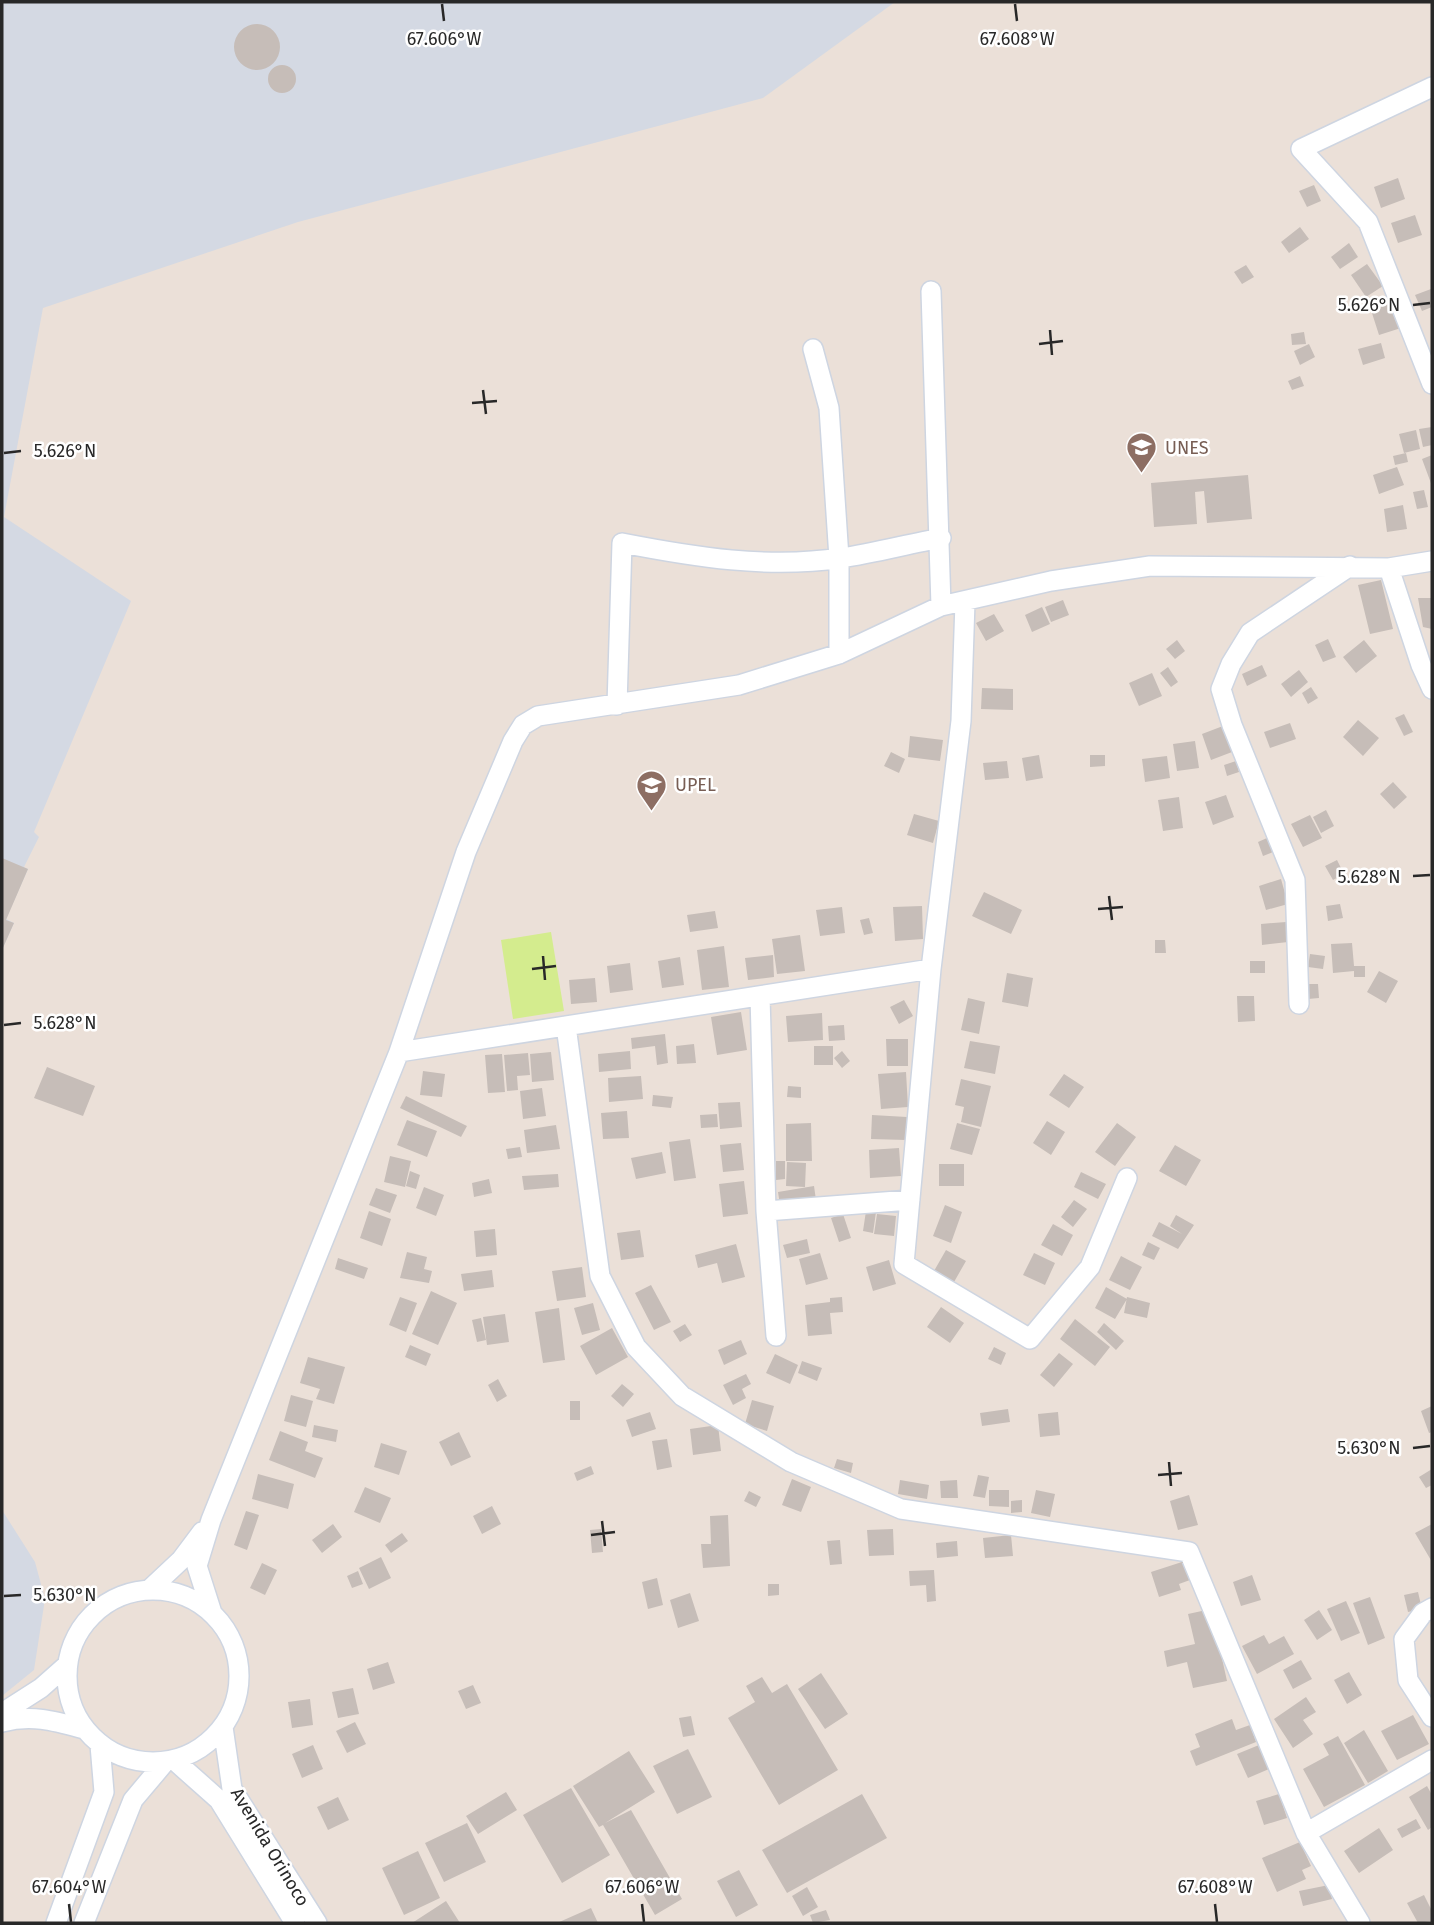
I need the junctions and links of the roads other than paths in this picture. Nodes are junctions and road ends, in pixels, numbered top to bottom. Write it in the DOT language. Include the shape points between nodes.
graph roads {
  1 [pos="1432,87"];
  2 [pos="931,291"];
  3 [pos="813,349"];
  4 [pos="1432,384"];
  5 [pos="941,538"];
  6 [pos="839,558"];
  7 [pos="1432,561"];
  8 [pos="1350,566"];
  9 [pos="1389,568"];
  10 [pos="965,601"];
  11 [pos="941,606"];
  12 [pos="839,654"];
  13 [pos="1432,689"];
  14 [pos="617,705"];
  15 [pos="931,969"];
  16 [pos="760,996"];
  17 [pos="1299,1004"];
  18 [pos="566,1026"];
  19 [pos="399,1052"];
  20 [pos="1127,1178"];
  21 [pos="910,1200"];
  22 [pos="766,1211"];
  23 [pos="776,1336"];
  24 [pos="211,1521"];
  25 [pos="149,1590"];
  26 [pos="1432,1608"];
  27 [pos="212,1613"];
  28 [pos="66,1665"];
  29 [pos="2,1713"];
  30 [pos="1432,1717"];
  31 [pos="2,1722"];
  32 [pos="223,1727"];
  33 [pos="84,1729"];
  34 [pos="100,1745"];
  35 [pos="1432,1760"];
  36 [pos="169,1761"];
  37 [pos="1306,1833"];
  38 [pos="56,1923"];
  39 [pos="85,1923"];
  40 [pos="295,1923"];
  41 [pos="317,1923"];
  42 [pos="1360,1923"];
  1 -- 4 [label="street" via="1301,149 1368,222"];
  2 -- 5 [label="street"];
  3 -- 6 [label="street" via="829,408"];
  5 -- 6 [label="street"];
  5 -- 11 [label="street"];
  6 -- 12 [label="street"];
  6 -- 14 [label="street" via="767,562 694,557 622,543"];
  7 -- 9 [label="street"];
  8 -- 9 [label="street"];
  8 -- 10 [label="street" via="1150,566 1051,581"];
  8 -- 17 [label="street" via="1250,633 1222,689 1232,725 1295,880"];
  9 -- 13 [label="street"];
  10 -- 11 [label="street"];
  10 -- 15 [label="street" via="961,721"];
  11 -- 12 [label="street"];
  12 -- 14 [label="street" via="739,685"];
  14 -- 19 [label="street" via="538,716 523,725 457,877"];
  15 -- 16 [label="street"];
  15 -- 21 [label="street"];
  16 -- 18 [label="street"];
  16 -- 22 [label="street"];
  18 -- 19 [label="street"];
  18 -- 37 [label="street" via="600,1276 636,1347 682,1396 780,1456 901,1509 1189,1552"];
  19 -- 24 [label="street"];
  20 -- 21 [label="street" via="1090,1267 1030,1339 904,1264"];
  21 -- 22 [label="street"];
  22 -- 23 [label="street"];
  24 -- 25 [label="street" via="181,1560"];
  24 -- 27 [label="street" via="197,1566"];
  25 -- 27 [label="street" via="183,1595"];
  25 -- 28 [label="street" via="110,1601 93,1614 80,1630"];
  26 -- 30 [label="street" via="1404,1639 1408,1680"];
  27 -- 32 [label="street" via="228,1632 237,1655 235,1704"];
  28 -- 29 [label="street"];
  28 -- 33 [label="street" via="72,1710"];
  31 -- 33 [label="street" via="38,1717"];
  32 -- 36 [label="street" via="201,1748"];
  32 -- 41 [label="street, Avenida Orinoco" via="232,1788"];
  33 -- 34 [label="street"];
  34 -- 36 [label="street" via="131,1760"];
  34 -- 38 [label="street" via="104,1792"];
  35 -- 37 [label="street"];
  36 -- 39 [label="street" via="133,1800"];
  36 -- 40 [label="street, Avenida Orinoco" via="219,1800"];
  37 -- 42 [label="street"];
}
